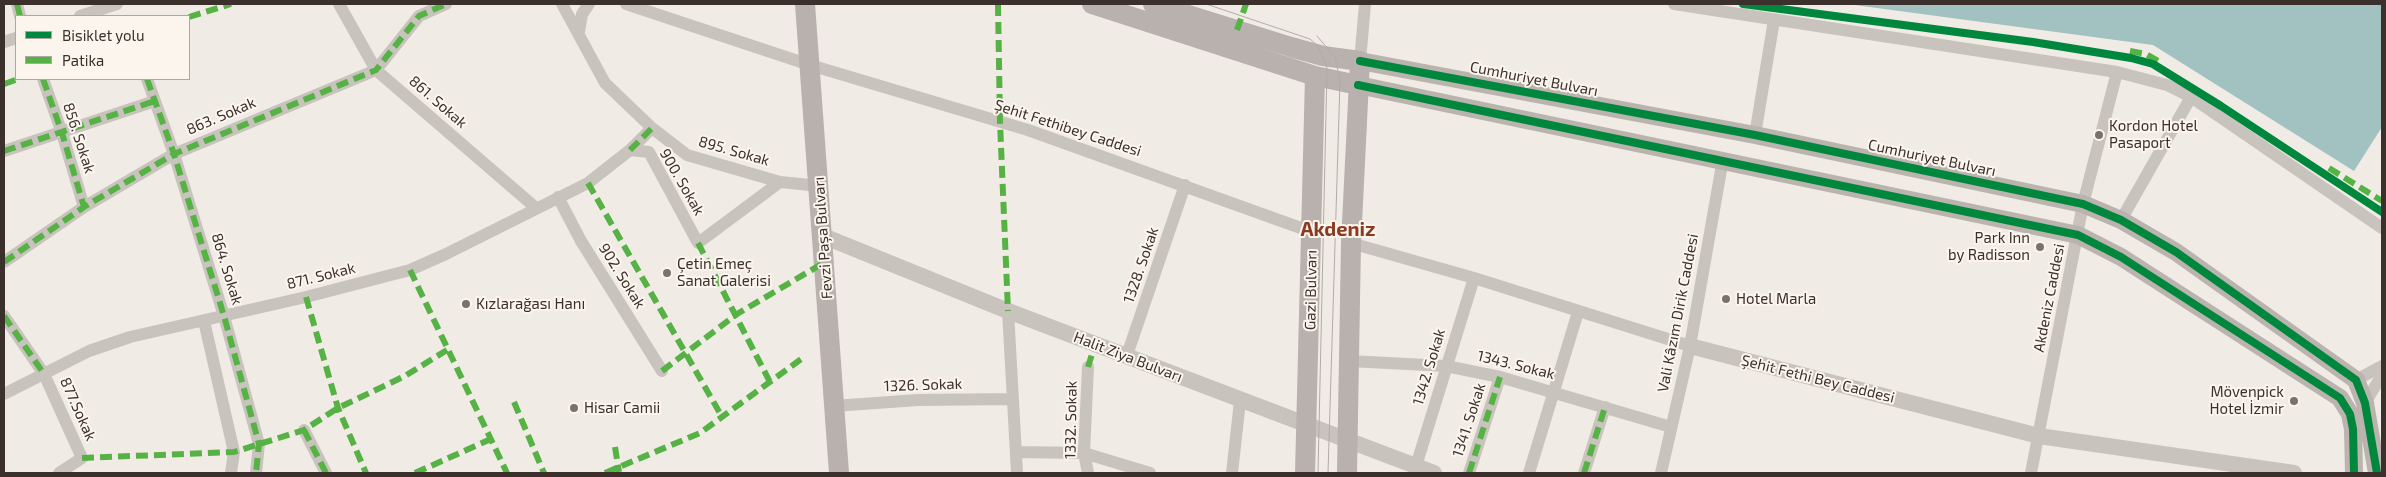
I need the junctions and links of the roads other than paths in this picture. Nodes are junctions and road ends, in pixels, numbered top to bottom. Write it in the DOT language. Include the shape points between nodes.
graph roads {
  1 [pos="117,4"];
  2 [pos="339,4"];
  3 [pos="446,4"];
  4 [pos="562,4"];
  5 [pos="589,4"];
  6 [pos="626,4"];
  7 [pos="806,4"];
  8 [pos="1092,4"];
  9 [pos="1365,4"];
  10 [pos="1674,4"];
  11 [pos="1151,5"];
  12 [pos="83,15"];
  13 [pos="1774,20"];
  14 [pos="579,32"];
  15 [pos="1291,48"];
  16 [pos="1360,61"];
  17 [pos="810,66"];
  18 [pos="376,70"];
  19 [pos="2117,72"];
  20 [pos="1315,76"];
  21 [pos="42,80"];
  22 [pos="147,80"];
  23 [pos="1358,85"];
  24 [pos="2191,97"];
  25 [pos="155,101"];
  26 [pos="652,128"];
  27 [pos="62,133"];
  28 [pos="1755,135"];
  29 [pos="630,150"];
  30 [pos="4,151"];
  31 [pos="174,154"];
  32 [pos="1724,159"];
  33 [pos="780,182"];
  34 [pos="1185,185"];
  35 [pos="820,186"];
  36 [pos="558,198"];
  37 [pos="2083,204"];
  38 [pos="84,207"];
  39 [pos="536,208"];
  40 [pos="2121,220"];
  41 [pos="2382,228"];
  42 [pos="1312,232"];
  43 [pos="2078,235"];
  44 [pos="823,236"];
  45 [pos="1351,243"];
  46 [pos="4,262"];
  47 [pos="1474,278"];
  48 [pos="1008,311"];
  49 [pos="1578,312"];
  50 [pos="4,316"];
  51 [pos="224,316"];
  52 [pos="204,321"];
  53 [pos="1690,346"];
  54 [pos="1126,356"];
  55 [pos="1349,361"];
  56 [pos="1446,366"];
  57 [pos="2382,366"];
  58 [pos="1088,367"];
  59 [pos="662,371"];
  60 [pos="44,374"];
  61 [pos="2382,375"];
  62 [pos="1500,377"];
  63 [pos="2356,380"];
  64 [pos="1554,391"];
  65 [pos="4,394"];
  66 [pos="2340,398"];
  67 [pos="1013,399"];
  68 [pos="1240,401"];
  69 [pos="2365,403"];
  70 [pos="834,406"];
  71 [pos="1605,407"];
  72 [pos="1308,426"];
  73 [pos="1671,427"];
  74 [pos="304,430"];
  75 [pos="2039,436"];
  76 [pos="1347,440"];
  77 [pos="1016,452"];
  78 [pos="1084,452"];
  79 [pos="1416,466"];
  80 [pos="59,473"];
  81 [pos="231,473"];
  82 [pos="256,473"];
  83 [pos="326,473"];
  84 [pos="839,473"];
  85 [pos="1016,473"];
  86 [pos="1088,473"];
  87 [pos="1150,473"];
  88 [pos="1232,473"];
  89 [pos="1305,473"];
  90 [pos="1347,473"];
  91 [pos="1434,473"];
  92 [pos="1469,473"];
  93 [pos="1529,473"];
  94 [pos="1584,473"];
  95 [pos="1661,473"];
  96 [pos="2031,473"];
  97 [pos="2294,473"];
  98 [pos="2354,473"];
  99 [pos="2377,473"];
  1 -- 12 [label="street"];
  2 -- 18 [label="street, 861. Sokak"];
  3 -- 18 [label="street, 863. Sokak" via="419,16"];
  4 -- 14 [label="street, 895. Sokak"];
  5 -- 14 [label="street" via="582,14"];
  6 -- 17 [label="street"];
  7 -- 17 [label="main road, Fevzi Paşa Bulvarı"];
  8 -- 20 [label="main road"];
  9 -- 16 [label="street"];
  10 -- 13 [label="street"];
  11 -- 15 [label="main road, Cumhuriyet Bulvarı"];
  13 -- 19 [label="street"];
  13 -- 28 [label="street"];
  14 -- 26 [label="street, 895. Sokak" via="605,83"];
  15 -- 16 [label="main road, Cumhuriyet Bulvarı"];
  15 -- 20 [label="main road"];
  16 -- 23 [label="main road"];
  16 -- 28 [label="main road, Cumhuriyet Bulvarı"];
  17 -- 34 [label="street, Şehit Fethibey Caddesi" via="1028,130"];
  17 -- 35 [label="main road, Fevzi Paşa Bulvarı"];
  18 -- 31 [label="street, 863. Sokak"];
  18 -- 39 [label="street, 861. Sokak"];
  19 -- 24 [label="street" via="2167,85"];
  19 -- 37 [label="street, Akdeniz Caddesi"];
  20 -- 23 [label="main road"];
  20 -- 42 [label="main road, Gazi Bulvarı"];
  21 -- 27 [label="street, 856. Sokak"];
  22 -- 25 [label="street, 864. Sokak"];
  23 -- 32 [label="main road"];
  23 -- 45 [label="main road"];
  24 -- 40 [label="street"];
  24 -- 41 [label="street"];
  25 -- 27 [label="street"];
  25 -- 31 [label="street, 864. Sokak"];
  26 -- 29 [label="street, 871. Sokak"];
  26 -- 33 [label="street, 895. Sokak" via="688,155"];
  27 -- 30 [label="street"];
  27 -- 38 [label="street, 856. Sokak"];
  28 -- 37 [label="main road, Cumhuriyet Bulvarı"];
  29 -- 33 [label="street, 900. Sokak" via="649,152 698,243"];
  29 -- 36 [label="street, 871. Sokak" via="588,183"];
  31 -- 38 [label="street, 863. Sokak"];
  31 -- 51 [label="street, 864. Sokak"];
  32 -- 43 [label="main road"];
  32 -- 53 [label="street, Vali Kâzım Dirik Caddesi"];
  33 -- 35 [label="street, 895. Sokak"];
  34 -- 42 [label="street, Şehit Fethibey Caddesi"];
  34 -- 54 [label="street, 1328. Sokak"];
  35 -- 44 [label="main road, Fevzi Paşa Bulvarı"];
  36 -- 39 [label="street, 871. Sokak"];
  36 -- 59 [label="street, 902. Sokak" via="580,241"];
  37 -- 40 [label="main road, Cumhuriyet Bulvarı"];
  37 -- 43 [label="street, Akdeniz Caddesi"];
  38 -- 46 [label="street, 863. Sokak"];
  39 -- 51 [label="street, 871. Sokak" via="410,270"];
  40 -- 63 [label="main road, Cumhuriyet Bulvarı" via="2176,252"];
  42 -- 72 [label="main road, Gazi Bulvarı"];
  43 -- 66 [label="main road" via="2121,257"];
  43 -- 75 [label="street, Akdeniz Caddesi"];
  44 -- 48 [label="street, Halit Ziya Bulvarı"];
  44 -- 70 [label="main road, Fevzi Paşa Bulvarı"];
  45 -- 47 [label="street, Şehit Fethi Bey Caddesi"];
  45 -- 55 [label="main road"];
  47 -- 49 [label="street, Şehit Fethi Bey Caddesi"];
  47 -- 56 [label="street, 1342. Sokak"];
  48 -- 54 [label="street, Halit Ziya Bulvarı"];
  48 -- 67 [label="street"];
  49 -- 53 [label="street, Şehit Fethi Bey Caddesi"];
  49 -- 64 [label="street"];
  50 -- 60 [label="street, 877.Sokak"];
  51 -- 52 [label="street, 871. Sokak"];
  51 -- 82 [label="street, 864. Sokak" via="259,444"];
  52 -- 60 [label="street, 871. Sokak" via="130,337 89,351"];
  52 -- 81 [label="street" via="234,452"];
  53 -- 73 [label="street, Vali Kâzım Dirik Caddesi"];
  53 -- 75 [label="street, Şehit Fethi Bey Caddesi"];
  54 -- 68 [label="street, Halit Ziya Bulvarı"];
  55 -- 56 [label="street, 1343. Sokak"];
  55 -- 76 [label="main road"];
  56 -- 62 [label="street, 1343. Sokak"];
  56 -- 79 [label="street, 1342. Sokak"];
  57 -- 63 [label="street"];
  58 -- 78 [label="street, 1332. Sokak"];
  60 -- 65 [label="street, 871. Sokak"];
  60 -- 80 [label="street, 877.Sokak" via="82,458"];
  61 -- 69 [label="street"];
  62 -- 64 [label="street, 1343. Sokak"];
  62 -- 92 [label="street, 1341. Sokak"];
  63 -- 66 [label="main road"];
  63 -- 69 [label="main road"];
  64 -- 71 [label="street, 1343. Sokak"];
  64 -- 93 [label="street"];
  66 -- 98 [label="main road" via="2350,414 2353,429"];
  67 -- 70 [label="street, 1326. Sokak" via="918,400"];
  67 -- 77 [label="street"];
  68 -- 72 [label="street, Halit Ziya Bulvarı"];
  68 -- 88 [label="street"];
  69 -- 99 [label="main road"];
  70 -- 84 [label="main road, Fevzi Paşa Bulvarı"];
  71 -- 73 [label="street, 1343. Sokak"];
  71 -- 94 [label="street"];
  72 -- 76 [label="street, Halit Ziya Bulvarı"];
  72 -- 89 [label="main road, Gazi Bulvarı"];
  73 -- 95 [label="street, Vali Kâzım Dirik Caddesi"];
  74 -- 83 [label="street"];
  75 -- 96 [label="street, Akdeniz Caddesi"];
  75 -- 97 [label="street, Şehit Fethi Bey Caddesi"];
  76 -- 79 [label="street, Halit Ziya Bulvarı"];
  76 -- 90 [label="main road"];
  77 -- 78 [label="street"];
  77 -- 85 [label="street"];
  78 -- 86 [label="street, 1332. Sokak"];
  78 -- 87 [label="street"];
  79 -- 91 [label="street, Halit Ziya Bulvarı"];
}
